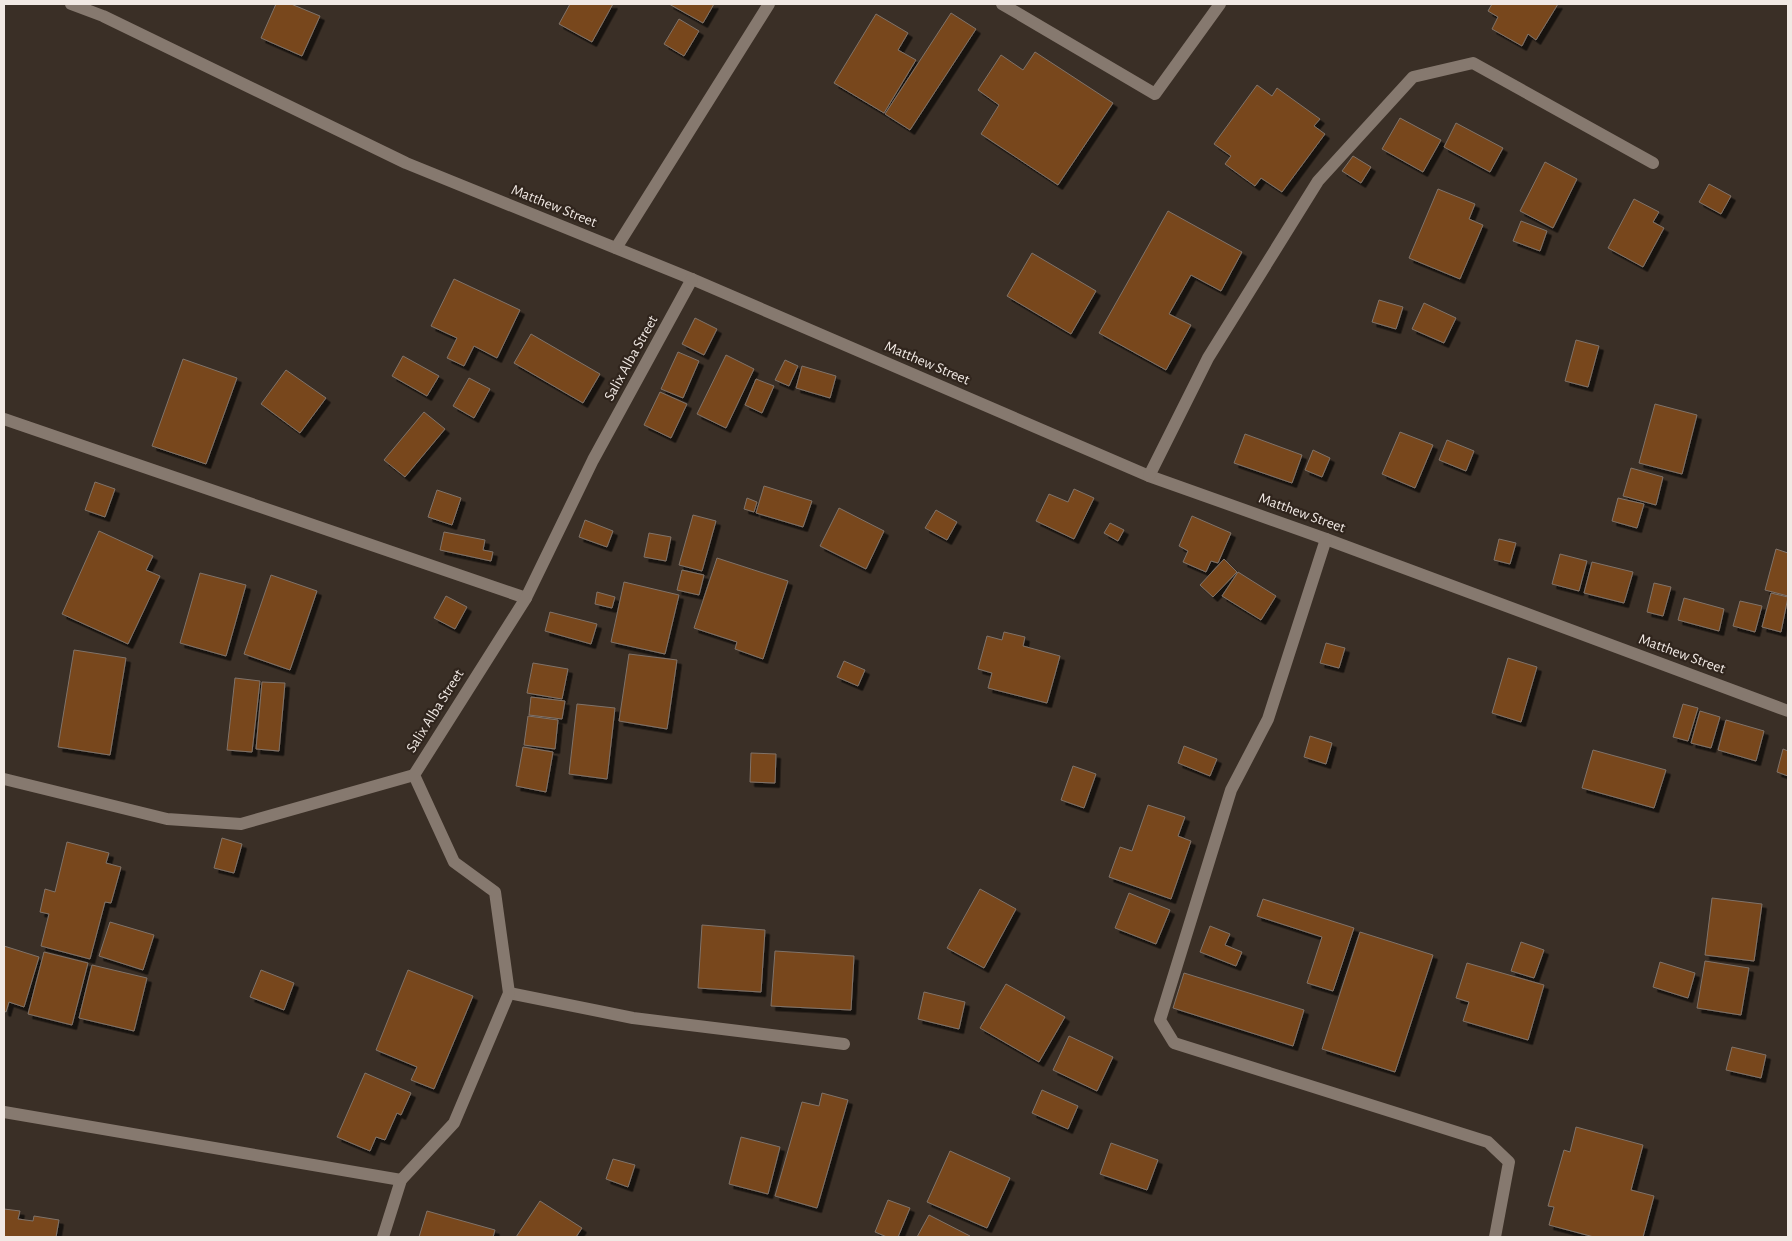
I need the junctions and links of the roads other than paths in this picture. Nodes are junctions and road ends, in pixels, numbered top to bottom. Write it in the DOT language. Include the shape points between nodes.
graph roads {
  1 [pos="71,4"];
  2 [pos="769,4"];
  3 [pos="1002,4"];
  4 [pos="1220,4"];
  5 [pos="1654,164"];
  6 [pos="616,248"];
  7 [pos="692,279"];
  8 [pos="4,419"];
  9 [pos="1149,476"];
  10 [pos="1326,539"];
  11 [pos="526,598"];
  12 [pos="1788,711"];
  13 [pos="414,774"];
  14 [pos="4,779"];
  15 [pos="509,993"];
  16 [pos="844,1044"];
  17 [pos="4,1112"];
  18 [pos="401,1180"];
  19 [pos="383,1237"];
  20 [pos="1495,1237"];
  1 -- 6 [label="street, Matthew Street" via="103,16 406,163"];
  2 -- 6 [label="street"];
  3 -- 4 [label="street" via="1155,94"];
  5 -- 9 [label="street" via="1473,63 1413,77 1318,181 1208,358"];
  6 -- 7 [label="street, Matthew Street"];
  7 -- 9 [label="street, Matthew Street"];
  7 -- 11 [label="street, Salix Alba Street" via="593,460"];
  8 -- 11 [label="street"];
  9 -- 10 [label="street, Matthew Street"];
  10 -- 12 [label="street, Matthew Street"];
  10 -- 20 [label="street" via="1268,719 1231,790 1160,1020 1174,1043 1488,1142 1509,1162"];
  11 -- 13 [label="street, Salix Alba Street"];
  13 -- 14 [label="street" via="241,824 167,819"];
  13 -- 15 [label="street, Salix Alba Street" via="454,862 495,892"];
  15 -- 16 [label="street" via="633,1018"];
  15 -- 18 [label="street" via="454,1123"];
  17 -- 18 [label="street"];
  18 -- 19 [label="street"];
}
